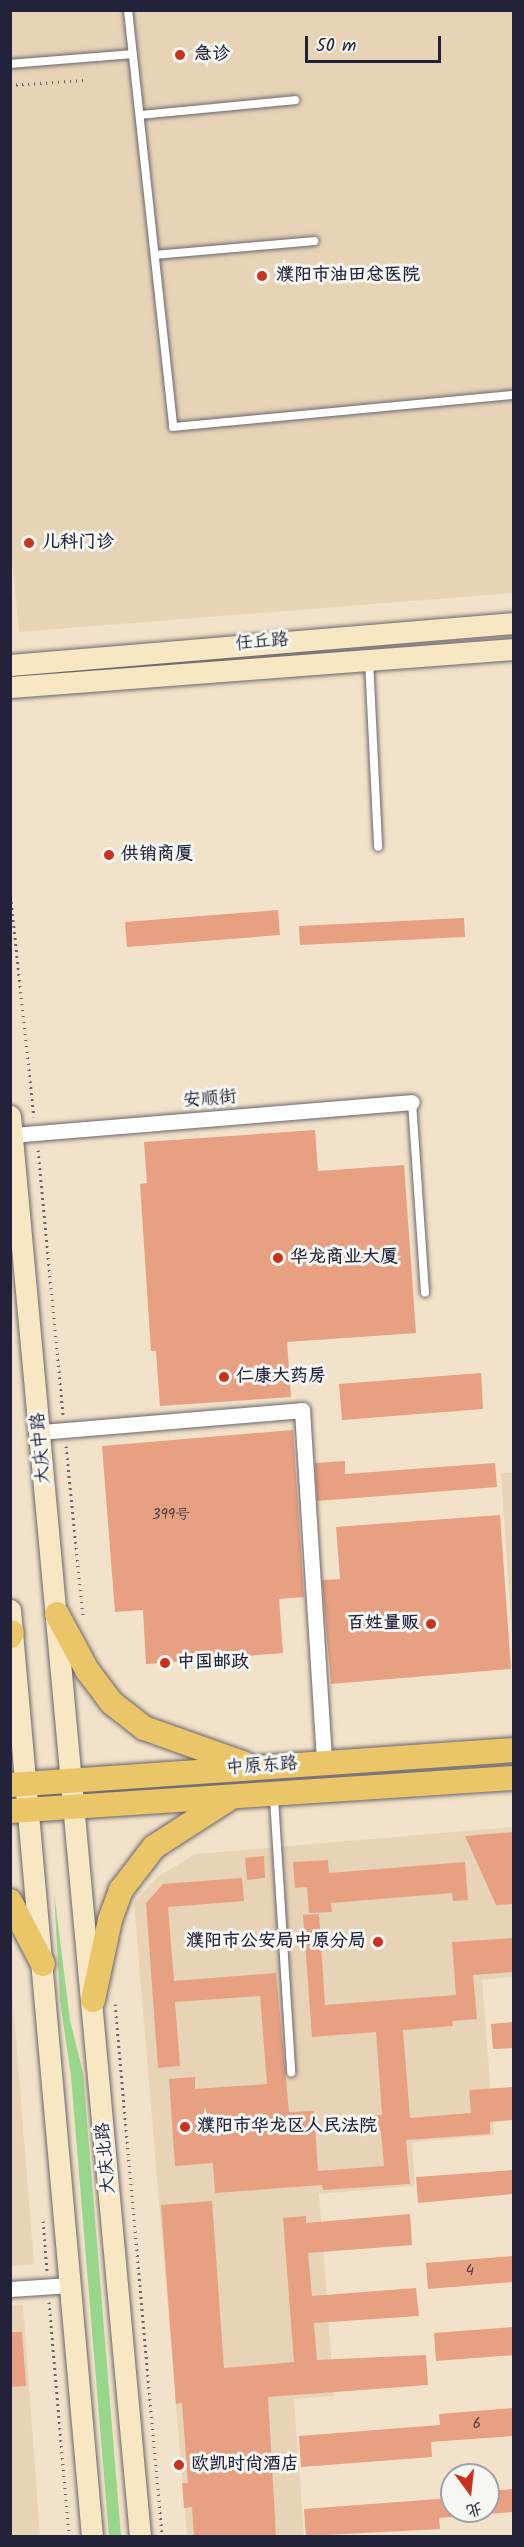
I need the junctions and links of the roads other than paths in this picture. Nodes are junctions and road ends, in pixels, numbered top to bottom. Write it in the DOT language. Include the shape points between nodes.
graph roads {
  1 [pos="129,10"];
  2 [pos="133,54"];
  3 [pos="10,64"];
  4 [pos="295,100"];
  5 [pos="140,115"];
  6 [pos="314,241"];
  7 [pos="155,255"];
  8 [pos="513,395"];
  9 [pos="513,623"];
  10 [pos="513,650"];
  11 [pos="369,660"];
  12 [pos="10,666"];
  13 [pos="10,687"];
  14 [pos="378,847"];
  15 [pos="412,1102"];
  16 [pos="11,1125"];
  17 [pos="425,1293"];
  18 [pos="40,1432"];
  19 [pos="57,1614"];
  20 [pos="11,1626"];
  21 [pos="513,1750"];
  22 [pos="324,1763"];
  23 [pos="255,1768"];
  24 [pos="513,1778"];
  25 [pos="73,1781"];
  26 [pos="19,1784"];
  27 [pos="273,1794"];
  28 [pos="234,1797"];
  29 [pos="75,1807"];
  30 [pos="20,1810"];
  31 [pos="10,1901"];
  32 [pos="43,1964"];
  33 [pos="104,2000"];
  34 [pos="291,2072"];
  35 [pos="70,2285"];
  36 [pos="10,2289"];
  37 [pos="92,2536"];
  38 [pos="140,2536"];
  1 -- 2 [label="lane"];
  2 -- 3 [label="lane"];
  2 -- 5 [label="lane"];
  4 -- 5 [label="lane"];
  5 -- 7 [label="lane"];
  6 -- 7 [label="lane"];
  7 -- 8 [label="lane" via="173,427"];
  9 -- 12 [label="main road, 任丘路"];
  10 -- 11 [label="main road, 任丘路"];
  11 -- 13 [label="main road, 任丘路"];
  11 -- 14 [label="lane"];
  15 -- 16 [label="street, 安顺街" via="36,1134"];
  15 -- 17 [label="lane"];
  16 -- 18 [label="main road, 大庆中路"];
  18 -- 19 [label="main road, 大庆中路"];
  18 -- 22 [label="street" via="302,1410"];
  19 -- 23 [label="main road" via="87,1670 111,1702 144,1728"];
  19 -- 25 [label="main road, 大庆中路"];
  20 -- 26 [label="main road"];
  21 -- 22 [label="main road, 中原东路"];
  22 -- 23 [label="main road, 中原东路"];
  23 -- 25 [label="main road, 中原东路"];
  24 -- 27 [label="main road, 中原东路"];
  25 -- 26 [label="main road, 中原东路"];
  25 -- 29 [label="main road, 大庆北路"];
  26 -- 30 [label="main road"];
  27 -- 28 [label="main road, 中原东路"];
  27 -- 34 [label="lane"];
  28 -- 29 [label="main road, 中原东路"];
  28 -- 33 [label="main road" via="180,1827 154,1847 121,1890 110,1920"];
  29 -- 30 [label="main road, 中原东路"];
  29 -- 33 [label="main road, 大庆北路"];
  30 -- 32 [label="main road"];
  31 -- 32 [label="main road"];
  32 -- 35 [label="main road"];
  33 -- 38 [label="main road, 大庆北路"];
  35 -- 36 [label="street"];
  35 -- 37 [label="main road"];
}
